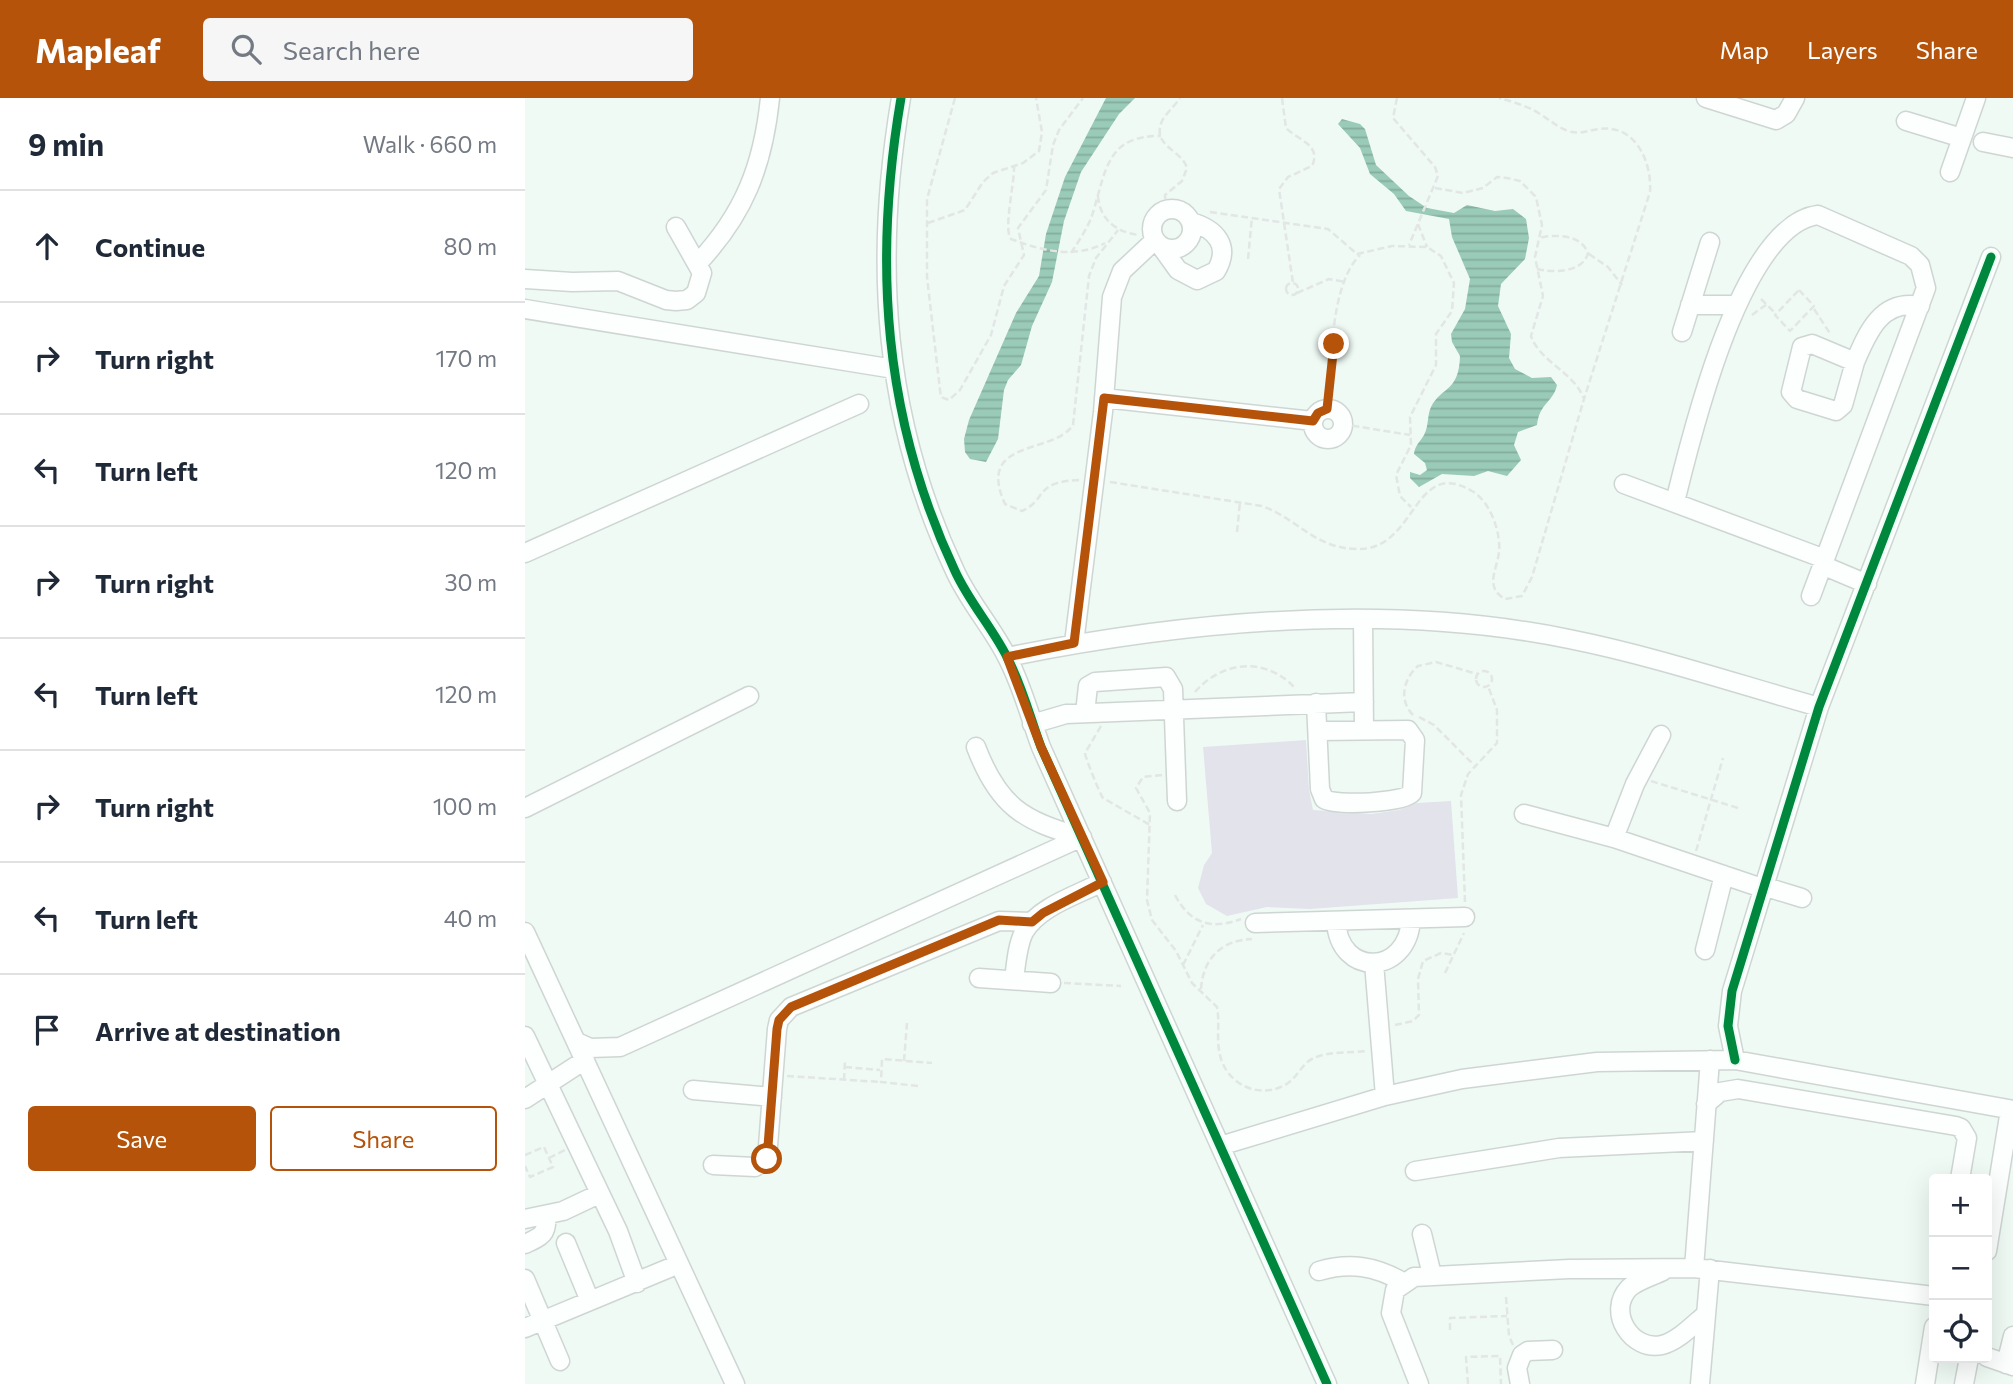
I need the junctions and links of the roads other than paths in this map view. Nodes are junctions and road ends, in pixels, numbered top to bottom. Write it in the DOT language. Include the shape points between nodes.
graph roads {
  1 [pos="770,98"];
  2 [pos="901,98"];
  3 [pos="1706,98"];
  4 [pos="1795,98"];
  5 [pos="1976,98"];
  6 [pos="1906,121"];
  7 [pos="1962,138"];
  8 [pos="1983,142"];
  9 [pos="2013,148"];
  10 [pos="1950,172"];
  11 [pos="1189,219"];
  12 [pos="676,227"];
  13 [pos="1156,240"];
  14 [pos="1710,243"];
  15 [pos="1991,257"];
  16 [pos="698,263"];
  17 [pos="525,279"];
  18 [pos="1690,305"];
  19 [pos="1736,305"];
  20 [pos="1920,306"];
  21 [pos="525,309"];
  22 [pos="1682,332"];
  23 [pos="1847,358"];
  24 [pos="894,369"];
  25 [pos="1104,398"];
  26 [pos="859,404"];
  27 [pos="1320,415"];
  28 [pos="1624,484"];
  29 [pos="1675,502"];
  30 [pos="525,553"];
  31 [pos="1823,562"];
  32 [pos="1867,584"];
  33 [pos="1811,596"];
  34 [pos="1363,621"];
  35 [pos="1074,643"];
  36 [pos="1007,657"];
  37 [pos="749,696"];
  38 [pos="1364,702"];
  39 [pos="1312,704"];
  40 [pos="1819,708"];
  41 [pos="1180,709"];
  42 [pos="1085,713"];
  43 [pos="1032,724"];
  44 [pos="1364,729"];
  45 [pos="1318,731"];
  46 [pos="1661,735"];
  47 [pos="976,747"];
  48 [pos="1177,801"];
  49 [pos="526,805"];
  50 [pos="1524,814"];
  51 [pos="1082,837"];
  52 [pos="1614,838"];
  53 [pos="1724,876"];
  54 [pos="1103,882"];
  55 [pos="1763,887"];
  56 [pos="1803,898"];
  57 [pos="1465,917"];
  58 [pos="1411,919"];
  59 [pos="1336,921"];
  60 [pos="1032,922"];
  61 [pos="1254,931"];
  62 [pos="525,932"];
  63 [pos="1705,950"];
  64 [pos="1374,963"];
  65 [pos="979,978"];
  66 [pos="1014,980"];
  67 [pos="1051,983"];
  68 [pos="525,1036"];
  69 [pos="577,1042"];
  70 [pos="585,1060"];
  71 [pos="1710,1060"];
  72 [pos="1735,1060"];
  73 [pos="546,1083"];
  74 [pos="693,1090"];
  75 [pos="1385,1096"];
  76 [pos="772,1097"];
  77 [pos="525,1099"];
  78 [pos="1706,1104"];
  79 [pos="2011,1110"];
  80 [pos="1704,1142"];
  81 [pos="1220,1146"];
  82 [pos="713,1165"];
  83 [pos="1415,1171"];
  84 [pos="1961,1174"];
  85 [pos="599,1194"];
  86 [pos="546,1215"];
  87 [pos="525,1219"];
  88 [pos="1422,1234"];
  89 [pos="1989,1237"];
  90 [pos="566,1243"];
  91 [pos="525,1244"];
  92 [pos="679,1265"];
  93 [pos="1670,1268"];
  94 [pos="1702,1268"];
  95 [pos="1319,1270"];
  96 [pos="1432,1275"];
  97 [pos="525,1279"];
  98 [pos="1403,1282"];
  99 [pos="637,1283"];
  100 [pos="1929,1295"];
  101 [pos="590,1301"];
  102 [pos="1706,1314"];
  103 [pos="543,1320"];
  104 [pos="525,1328"];
  105 [pos="2013,1336"];
  106 [pos="1553,1350"];
  107 [pos="1929,1359"];
  108 [pos="1992,1359"];
  109 [pos="560,1361"];
  110 [pos="1968,1363"];
  111 [pos="2009,1365"];
  112 [pos="735,1384"];
  113 [pos="1327,1384"];
  114 [pos="1419,1384"];
  115 [pos="1520,1384"];
  116 [pos="1700,1384"];
  117 [pos="1925,1384"];
  118 [pos="1964,1384"];
  1 -- 16 [label="street" via="755,175 741,208"];
  2 -- 24 [label="street" via="890,166 884,258"];
  3 -- 4 [label="street" via="1776,120 1786,114"];
  5 -- 7 [label="street"];
  6 -- 7 [label="street"];
  7 -- 10 [label="street"];
  8 -- 9 [label="street"];
  11 -- 13 [label="street" via="1192,231 1184,245 1168,248"];
  11 -- 13 [label="street" via="1181,211 1166,210 1154,219"];
  11 -- 13 [label="street" via="1207,227 1221,242 1221,262 1207,278 1186,277"];
  12 -- 16 [label="street"];
  13 -- 25 [label="street" via="1115,283"];
  14 -- 18 [label="street"];
  15 -- 32 [label="street"];
  16 -- 17 [label="street" via="702,273 696,293 687,300 676,301 618,281"];
  18 -- 19 [label="street"];
  18 -- 22 [label="street"];
  19 -- 20 [label="street" via="1774,245 1799,221 1818,215 1912,257 1925,276"];
  19 -- 29 [label="street"];
  20 -- 23 [label="street" via="1895,306 1883,314"];
  20 -- 31 [label="street"];
  21 -- 24 [label="street"];
  24 -- 36 [label="street" via="917,468 940,536 971,601"];
  25 -- 27 [label="street"];
  25 -- 35 [label="street"];
  26 -- 30 [label="street"];
  27 -- 27 [label="street" via="1339,415 1339,433 1326,439 1314,430"];
  28 -- 29 [label="street"];
  29 -- 31 [label="street"];
  31 -- 32 [label="street"];
  31 -- 33 [label="street"];
  32 -- 40 [label="street"];
  34 -- 35 [label="street" via="1195,627"];
  34 -- 38 [label="street"];
  34 -- 40 [label="street" via="1451,624 1568,639"];
  35 -- 36 [label="street"];
  36 -- 43 [label="street"];
  37 -- 49 [label="street"];
  38 -- 39 [label="street"];
  38 -- 44 [label="street"];
  39 -- 41 [label="street"];
  39 -- 45 [label="street"];
  40 -- 55 [label="street"];
  41 -- 42 [label="street"];
  41 -- 42 [label="street" via="1171,682 1160,676 1095,682 1088,686"];
  41 -- 48 [label="street"];
  42 -- 43 [label="street" via="1056,714"];
  43 -- 51 [label="street"];
  44 -- 45 [label="street"];
  44 -- 45 [label="street" via="1403,729 1413,734 1414,787 1408,798 1324,799"];
  46 -- 52 [label="street"];
  47 -- 51 [label="street" via="995,790 1016,811 1048,828"];
  50 -- 52 [label="street"];
  51 -- 54 [label="street"];
  51 -- 69 [label="street" via="620,1046 590,1048"];
  52 -- 53 [label="street"];
  53 -- 55 [label="street"];
  53 -- 63 [label="street"];
  54 -- 60 [label="street"];
  54 -- 81 [label="street"];
  55 -- 56 [label="street"];
  55 -- 72 [label="street" via="1728,1009"];
  57 -- 58 [label="street"];
  58 -- 59 [label="street"];
  58 -- 64 [label="street" via="1401,950"];
  59 -- 61 [label="street"];
  59 -- 64 [label="street" via="1346,951"];
  60 -- 66 [label="street" via="1019,945"];
  60 -- 76 [label="street" via="999,920 791,1007 779,1020"];
  62 -- 69 [label="street"];
  64 -- 75 [label="street"];
  65 -- 66 [label="street"];
  66 -- 67 [label="street"];
  68 -- 73 [label="street"];
  69 -- 70 [label="street"];
  70 -- 73 [label="street"];
  70 -- 92 [label="street"];
  71 -- 72 [label="street"];
  71 -- 75 [label="street" via="1529,1068"];
  71 -- 78 [label="street"];
  72 -- 79 [label="street"];
  73 -- 77 [label="street"];
  73 -- 85 [label="street"];
  74 -- 76 [label="street"];
  75 -- 81 [label="street"];
  76 -- 82 [label="street" via="764,1164"];
  78 -- 80 [label="street"];
  78 -- 84 [label="street" via="1720,1092 1738,1089 1956,1126 1967,1138"];
  79 -- 89 [label="street"];
  80 -- 83 [label="street" via="1559,1148"];
  80 -- 94 [label="street"];
  81 -- 113 [label="street"];
  85 -- 86 [label="street"];
  85 -- 99 [label="street"];
  86 -- 87 [label="street"];
  86 -- 91 [label="street" via="543,1236"];
  88 -- 96 [label="street"];
  90 -- 101 [label="street"];
  92 -- 99 [label="street"];
  92 -- 112 [label="street"];
  93 -- 94 [label="street"];
  93 -- 96 [label="street"];
  93 -- 102 [label="street" via="1629,1288 1621,1310 1628,1333 1648,1345 1660,1346"];
  94 -- 100 [label="street"];
  94 -- 102 [label="street"];
  95 -- 98 [label="street" via="1354,1265 1380,1270"];
  96 -- 98 [label="street"];
  97 -- 103 [label="street"];
  98 -- 114 [label="street" via="1395,1290 1391,1313"];
  99 -- 101 [label="street"];
  101 -- 103 [label="street"];
  102 -- 116 [label="street"];
  103 -- 104 [label="street"];
  103 -- 109 [label="street"];
  105 -- 111 [label="street"];
  106 -- 115 [label="street" via="1517,1349"];
  107 -- 117 [label="street"];
  108 -- 111 [label="street"];
  110 -- 118 [label="street"];
}
